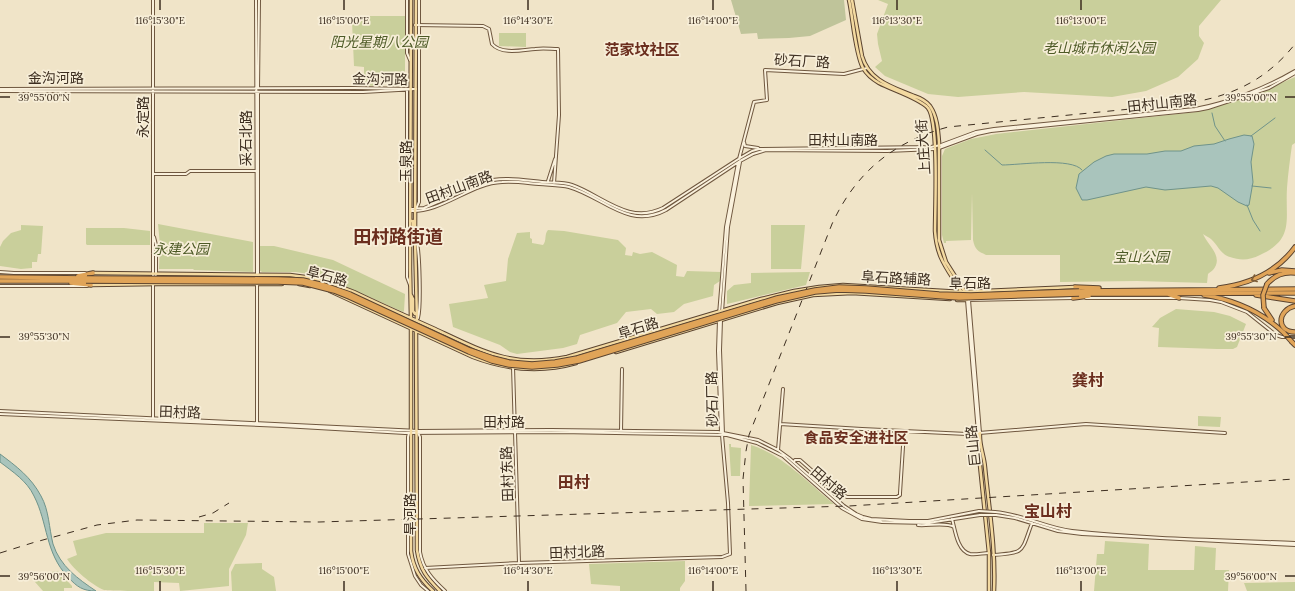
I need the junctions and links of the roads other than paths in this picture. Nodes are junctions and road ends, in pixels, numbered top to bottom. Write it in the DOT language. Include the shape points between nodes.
graph roads {
  1 [pos="153,0"];
  2 [pos="256,0"];
  3 [pos="259,0"];
  4 [pos="407,0"];
  5 [pos="411,0"];
  6 [pos="416,0"];
  7 [pos="419,0"];
  8 [pos="849,0"];
  9 [pos="852,0"];
  10 [pos="416,25"];
  11 [pos="420,25"];
  12 [pos="411,62"];
  13 [pos="865,68"];
  14 [pos="1295,72"];
  15 [pos="411,82"];
  16 [pos="416,85"];
  17 [pos="153,88"];
  18 [pos="257,88"];
  19 [pos="416,89"];
  20 [pos="0,90"];
  21 [pos="409,90"];
  22 [pos="153,92"];
  23 [pos="257,92"];
  24 [pos="410,101"];
  25 [pos="415,102"];
  26 [pos="416,131"];
  27 [pos="419,139"];
  28 [pos="744,141"];
  29 [pos="937,147"];
  30 [pos="764,148"];
  31 [pos="410,149"];
  32 [pos="555,158"];
  33 [pos="407,159"];
  34 [pos="739,160"];
  35 [pos="730,168"];
  36 [pos="737,170"];
  37 [pos="256,171"];
  38 [pos="153,174"];
  39 [pos="419,175"];
  40 [pos="416,182"];
  41 [pos="545,182"];
  42 [pos="554,183"];
  43 [pos="411,188"];
  44 [pos="416,201"];
  45 [pos="410,210"];
  46 [pos="416,211"];
  47 [pos="410,221"];
  48 [pos="415,236"];
  49 [pos="1295,247"];
  50 [pos="416,271"];
  51 [pos="0,272"];
  52 [pos="1295,272"];
  53 [pos="93,273"];
  54 [pos="154,274"];
  55 [pos="194,274"];
  56 [pos="1265,274"];
  57 [pos="257,275"];
  58 [pos="1,277"];
  59 [pos="69,277"];
  60 [pos="154,278"];
  61 [pos="161,278"];
  62 [pos="32,279"];
  63 [pos="419,279"];
  64 [pos="86,280"];
  65 [pos="50,281"];
  66 [pos="0,282"];
  67 [pos="161,284"];
  68 [pos="257,284"];
  69 [pos="91,285"];
  70 [pos="154,285"];
  71 [pos="0,286"];
  72 [pos="410,287"];
  73 [pos="1075,287"];
  74 [pos="1295,289"];
  75 [pos="1114,290"];
  76 [pos="1200,290"];
  77 [pos="410,292"];
  78 [pos="963,292"];
  79 [pos="1079,292"];
  80 [pos="1167,293"];
  81 [pos="1193,293"];
  82 [pos="1246,293"];
  83 [pos="1295,293"];
  84 [pos="1103,294"];
  85 [pos="1072,298"];
  86 [pos="1178,298"];
  87 [pos="968,300"];
  88 [pos="1295,302"];
  89 [pos="1295,306"];
  90 [pos="721,312"];
  91 [pos="416,313"];
  92 [pos="411,318"];
  93 [pos="417,321"];
  94 [pos="720,321"];
  95 [pos="1278,327"];
  96 [pos="411,329"];
  97 [pos="416,331"];
  98 [pos="1295,332"];
  99 [pos="1295,337"];
  100 [pos="1294,343"];
  101 [pos="514,360"];
  102 [pos="513,368"];
  103 [pos="622,370"];
  104 [pos="783,389"];
  105 [pos="0,413"];
  106 [pos="152,420"];
  107 [pos="257,424"];
  108 [pos="780,424"];
  109 [pos="515,431"];
  110 [pos="621,431"];
  111 [pos="904,431"];
  112 [pos="410,432"];
  113 [pos="417,432"];
  114 [pos="722,433"];
  115 [pos="979,433"];
  116 [pos="1225,433"];
  117 [pos="778,450"];
  118 [pos="411,460"];
  119 [pos="416,461"];
  120 [pos="794,462"];
  121 [pos="408,473"];
  122 [pos="420,475"];
  123 [pos="952,518"];
  124 [pos="1032,522"];
  125 [pos="911,524"];
  126 [pos="954,528"];
  127 [pos="1295,544"];
  128 [pos="989,553"];
  129 [pos="730,554"];
  130 [pos="993,554"];
  131 [pos="519,564"];
  132 [pos="425,568"];
  133 [pos="428,591"];
  134 [pos="433,591"];
  135 [pos="440,591"];
  136 [pos="445,591"];
  137 [pos="989,591"];
  138 [pos="994,591"];
  1 -- 17 [label="street, 永定路"];
  2 -- 18 [label="street, 采石北路"];
  3 -- 18 [label="street, 采石北路"];
  4 -- 12 [label="street" via="407,53"];
  5 -- 12 [label="main road, 玉泉路"];
  6 -- 10 [label="main road, 玉泉路"];
  7 -- 11 [label="street"];
  8 -- 13 [label="main road, 上庄大街" via="859,56"];
  9 -- 13 [label="main road, 上庄大街"];
  10 -- 11 [label="street"];
  10 -- 16 [label="main road, 玉泉路"];
  11 -- 27 [label="street"];
  11 -- 32 [label="street" via="483,26 489,29 492,44 498,49 558,49 559,115"];
  12 -- 15 [label="main road, 玉泉路"];
  13 -- 28 [label="street, 砂石厂路" via="844,74 765,70 767,100 754,102"];
  13 -- 29 [label="main road, 上庄大街" via="875,81 928,108 933,120"];
  14 -- 29 [label="street, 田村山南路" via="1267,86 1202,107 994,129 976,132"];
  15 -- 16 [label="main road" via="413,86"];
  15 -- 21 [label="main road, 玉泉路"];
  16 -- 19 [label="main road, 玉泉路"];
  17 -- 18 [label="street, 金沟河路"];
  17 -- 20 [label="street, 金沟河路"];
  17 -- 22 [label="street, 永定路"];
  18 -- 21 [label="street, 金沟河路"];
  18 -- 23 [label="street, 采石北路"];
  19 -- 21 [label="street, 金沟河路"];
  19 -- 25 [label="main road, 玉泉路"];
  20 -- 22 [label="street, 金沟河路"];
  21 -- 23 [label="street, 金沟河路"];
  21 -- 24 [label="main road, 玉泉路"];
  21 -- 33 [label="street"];
  22 -- 23 [label="street, 金沟河路"];
  22 -- 38 [label="street, 永定路"];
  23 -- 37 [label="street, 采石北路"];
  23 -- 57 [label="street, 采石北路"];
  24 -- 25 [label="main road"];
  24 -- 31 [label="main road, 玉泉路"];
  25 -- 26 [label="main road, 玉泉路"];
  26 -- 27 [label="street"];
  26 -- 40 [label="main road, 玉泉路"];
  27 -- 39 [label="street"];
  28 -- 30 [label="street" via="745,146"];
  28 -- 34 [label="street, 砂石厂路"];
  29 -- 30 [label="street, 田村山南路"];
  29 -- 34 [label="street, 田村山南路" via="887,150 766,150"];
  29 -- 78 [label="main road, 上庄大街" via="938,244"];
  30 -- 34 [label="street, 田村山南路" via="752,151"];
  31 -- 33 [label="street"];
  31 -- 43 [label="main road, 玉泉路"];
  32 -- 41 [label="street" via="549,180"];
  32 -- 42 [label="street"];
  33 -- 72 [label="street"];
  34 -- 35 [label="street, 田村山南路"];
  34 -- 36 [label="street, 砂石厂路"];
  34 -- 42 [label="street, 田村山南路" via="663,208 650,213 625,211 574,186"];
  34 -- 90 [label="street, 砂石厂路" via="728,227"];
  35 -- 36 [label="street" via="735,167"];
  35 -- 46 [label="street, 田村山南路" via="656,215 624,214 568,187 509,182 490,183 424,211"];
  36 -- 90 [label="street, 砂石厂路" via="726,227"];
  37 -- 38 [label="street"];
  37 -- 57 [label="street, 采石北路"];
  38 -- 54 [label="street, 永定路"];
  39 -- 40 [label="street"];
  39 -- 46 [label="street" via="419,204"];
  40 -- 44 [label="main road, 玉泉路"];
  41 -- 42 [label="street, 田村山南路"];
  41 -- 46 [label="street, 田村山南路" via="502,179 488,181"];
  43 -- 44 [label="main road" via="412,201"];
  43 -- 45 [label="main road, 玉泉路"];
  44 -- 46 [label="main road, 玉泉路"];
  45 -- 46 [label="street, 田村山南路"];
  45 -- 47 [label="main road, 玉泉路"];
  46 -- 48 [label="main road, 玉泉路"];
  47 -- 48 [label="main road" via="413,221"];
  47 -- 72 [label="main road, 玉泉路"];
  48 -- 50 [label="main road, 玉泉路"];
  48 -- 63 [label="street" via="419,250"];
  49 -- 56 [label="highway" via="1281,263"];
  50 -- 63 [label="street"];
  50 -- 91 [label="main road, 玉泉路"];
  51 -- 53 [label="street, 阜石路"];
  52 -- 56 [label="highway" via="1282,270"];
  52 -- 95 [label="highway, bridge" via="1278,275 1267,284 1263,295 1264,308"];
  53 -- 54 [label="main road, 阜石路"];
  53 -- 59 [label="highway"];
  54 -- 55 [label="main road, 阜石路"];
  54 -- 60 [label="street, 永定路"];
  55 -- 57 [label="main road, 阜石路"];
  55 -- 61 [label="main road" via="186,278"];
  56 -- 76 [label="highway, one-way" via="1238,284"];
  57 -- 68 [label="street, 采石北路"];
  57 -- 92 [label="main road, 阜石路" via="298,276 333,283"];
  58 -- 62 [label="highway, 阜石路"];
  59 -- 62 [label="highway, 阜石路"];
  59 -- 64 [label="highway, 阜石路"];
  60 -- 61 [label="street"];
  60 -- 70 [label="street, 永定路"];
  61 -- 67 [label="main road" via="158,281"];
  62 -- 65 [label="highway, 阜石路"];
  62 -- 66 [label="highway, 阜石路"];
  63 -- 93 [label="street"];
  64 -- 65 [label="highway, 阜石路"];
  64 -- 79 [label="highway, 阜石路, bridge" via="278,279 315,282 350,294 481,354 509,362 532,364 577,358 777,298 815,290 866,288 972,295"];
  65 -- 69 [label="highway"];
  67 -- 68 [label="main road, 阜石路"];
  67 -- 70 [label="main road, 阜石路"];
  68 -- 96 [label="main road, 阜石路" via="299,284 317,288 342,296"];
  68 -- 107 [label="street, 采石北路"];
  69 -- 70 [label="main road, 阜石路"];
  69 -- 71 [label="street, 阜石路"];
  70 -- 106 [label="street, 永定路"];
  72 -- 77 [label="main road, 玉泉路"];
  73 -- 75 [label="highway"];
  73 -- 78 [label="main road, 阜石路辅路"];
  74 -- 76 [label="highway, 阜石路"];
  75 -- 76 [label="highway, 阜石路"];
  75 -- 79 [label="highway, 阜石路"];
  77 -- 91 [label="main road" via="413,312"];
  77 -- 92 [label="main road, 玉泉路"];
  78 -- 87 [label="main road, 上庄大街"];
  78 -- 90 [label="main road, 阜石路辅路" via="827,286 761,299"];
  79 -- 84 [label="highway, 阜石路"];
  80 -- 81 [label="highway, 阜石路"];
  80 -- 84 [label="highway, 阜石路"];
  80 -- 86 [label="highway"];
  81 -- 82 [label="highway, 阜石路"];
  81 -- 95 [label="highway" via="1244,305"];
  82 -- 83 [label="highway, 阜石路"];
  82 -- 88 [label="highway"];
  84 -- 85 [label="highway"];
  85 -- 86 [label="street"];
  85 -- 87 [label="street"];
  86 -- 99 [label="street" via="1221,302 1246,312 1282,337"];
  87 -- 94 [label="main road, 阜石路" via="830,293 777,303"];
  87 -- 115 [label="street, 巨山路"];
  89 -- 98 [label="highway" via="1286,310 1281,319 1284,329"];
  90 -- 94 [label="street, 砂石厂路"];
  90 -- 101 [label="main road, 阜石路" via="567,357 544,361"];
  91 -- 93 [label="main road, 玉泉路"];
  92 -- 93 [label="main road, 阜石路"];
  92 -- 96 [label="main road, 玉泉路"];
  93 -- 97 [label="main road, 玉泉路"];
  93 -- 101 [label="main road, 阜石路" via="484,352"];
  94 -- 102 [label="main road, 阜石路" via="570,365 546,369"];
  94 -- 114 [label="street, 砂石厂路"];
  95 -- 100 [label="highway, bridge"];
  96 -- 97 [label="main road, 阜石路"];
  96 -- 112 [label="main road, 旱河路"];
  97 -- 102 [label="main road, 阜石路" via="473,357 494,365"];
  97 -- 113 [label="main road, 旱河路"];
  101 -- 102 [label="street, 田村东路"];
  102 -- 109 [label="street, 田村东路"];
  103 -- 110 [label="street"];
  104 -- 108 [label="street"];
  105 -- 106 [label="street, 田村路"];
  106 -- 107 [label="street, 田村路"];
  107 -- 112 [label="street, 田村路"];
  108 -- 111 [label="street"];
  108 -- 117 [label="street"];
  109 -- 110 [label="street, 田村路"];
  109 -- 113 [label="street, 田村路"];
  109 -- 114 [label="street, 田村路"];
  109 -- 131 [label="street, 田村东路"];
  110 -- 114 [label="street, 田村路"];
  111 -- 115 [label="street"];
  111 -- 120 [label="street" via="900,495 897,497 847,497 834,490 800,460"];
  112 -- 113 [label="street, 田村路"];
  112 -- 118 [label="main road, 旱河路"];
  112 -- 121 [label="street, 旱河路"];
  113 -- 119 [label="main road, 旱河路"];
  113 -- 122 [label="street, 旱河路" via="420,437"];
  114 -- 117 [label="street, 田村路" via="758,440"];
  114 -- 125 [label="street, 田村路" via="752,441 776,452 855,516 870,521"];
  114 -- 129 [label="street, 砂石厂路"];
  115 -- 116 [label="street" via="1086,424"];
  115 -- 128 [label="main road, 巨山路" via="978,446"];
  115 -- 130 [label="main road, 巨山路"];
  117 -- 120 [label="street, 田村路"];
  118 -- 121 [label="street"];
  118 -- 134 [label="main road, 旱河路" via="412,558 424,583"];
  119 -- 122 [label="street"];
  119 -- 135 [label="main road, 旱河路" via="418,558 428,578"];
  120 -- 123 [label="street, 田村路" via="844,506 863,517 909,521"];
  121 -- 133 [label="street, 旱河路" via="408,554 415,576"];
  122 -- 132 [label="street, 旱河路" via="420,552"];
  123 -- 124 [label="street, 田村路, bridge" via="996,515"];
  123 -- 124 [label="street, 田村路, bridge" via="980,512 996,512 1015,515"];
  123 -- 125 [label="street, 田村路"];
  123 -- 126 [label="street"];
  124 -- 127 [label="street" via="1058,531 1082,534"];
  124 -- 130 [label="street" via="1020,551"];
  125 -- 126 [label="street" via="948,524"];
  126 -- 128 [label="street" via="960,547 965,552"];
  128 -- 137 [label="main road, 巨山路"];
  129 -- 131 [label="street, 田村北路" via="722,557"];
  130 -- 138 [label="main road, 巨山路"];
  131 -- 132 [label="street, 田村北路"];
  132 -- 136 [label="street, 旱河路"];
}
